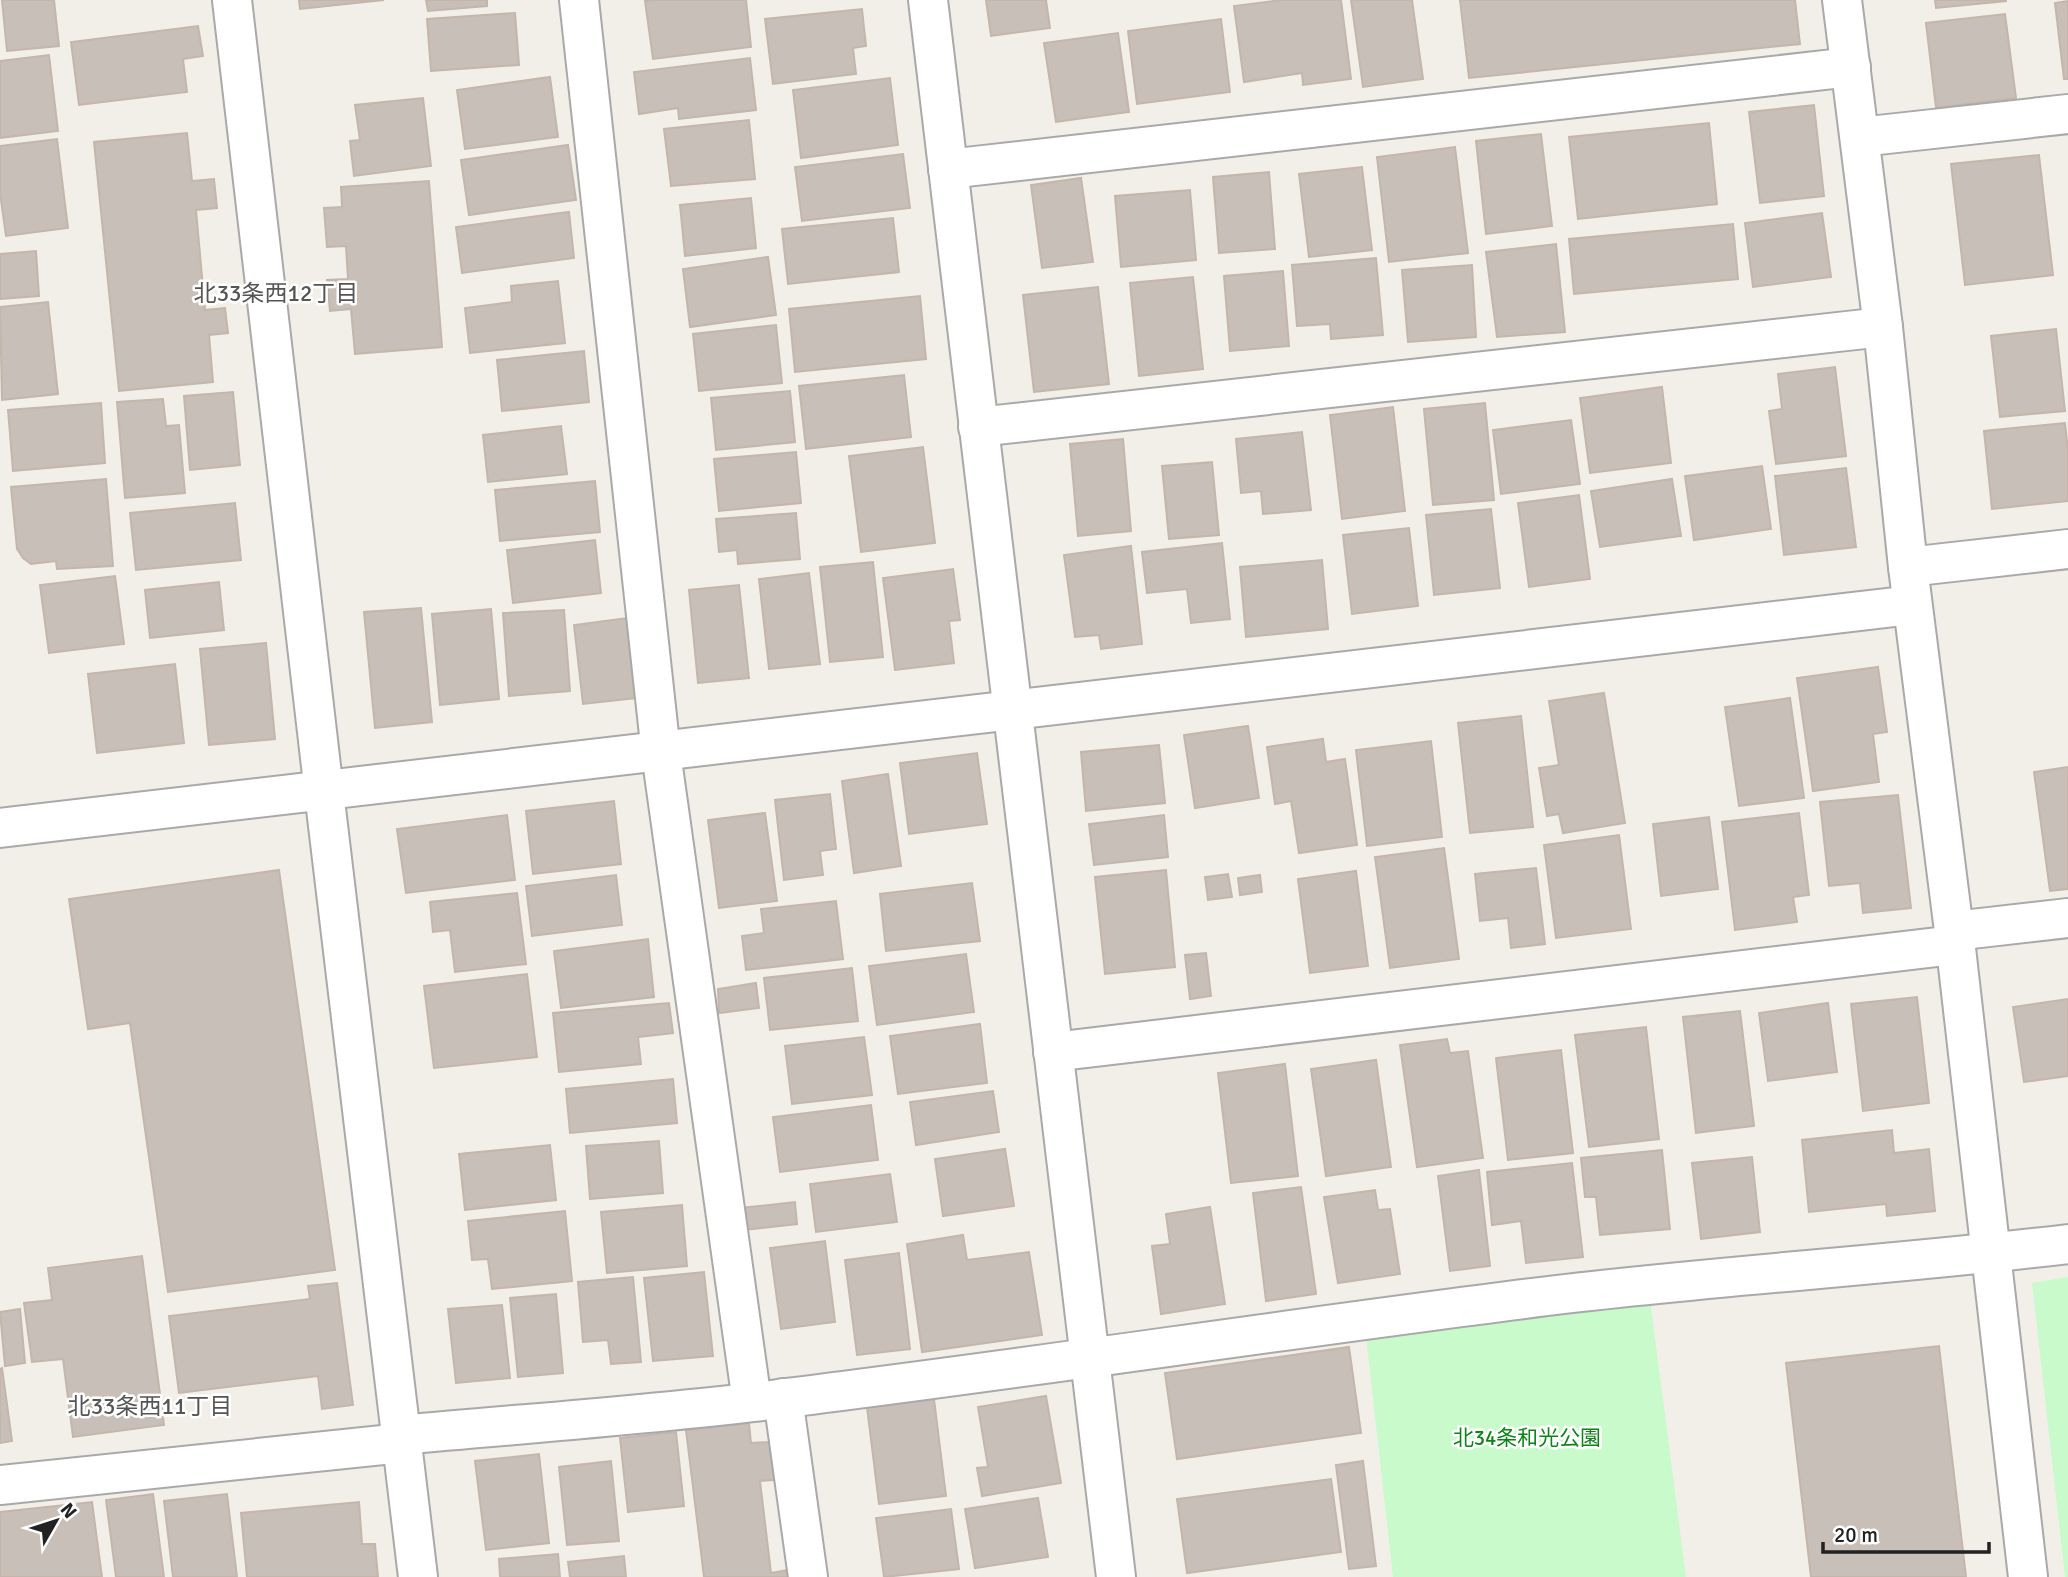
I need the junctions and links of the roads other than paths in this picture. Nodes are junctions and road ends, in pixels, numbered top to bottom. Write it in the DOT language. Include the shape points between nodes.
graph roads {
  1 [pos="232,0"];
  2 [pos="579,0"];
  3 [pos="928,0"];
  4 [pos="1843,0"];
  5 [pos="1851,66"];
  6 [pos="2068,114"];
  7 [pos="1860,137"];
  8 [pos="948,169"];
  9 [pos="1883,327"];
  10 [pos="978,427"];
  11 [pos="2068,549"];
  12 [pos="1908,567"];
  13 [pos="1912,606"];
  14 [pos="1012,712"];
  15 [pos="661,753"];
  16 [pos="324,792"];
  17 [pos="0,828"];
  18 [pos="2068,918"];
  19 [pos="1954,938"];
  20 [pos="1053,1052"];
  21 [pos="2068,1244"];
  22 [pos="1990,1254"];
  23 [pos="1090,1359"];
  24 [pos="768,1400"];
  25 [pos="402,1439"];
  26 [pos="0,1485"];
  27 [pos="418,1577"];
  28 [pos="808,1577"];
  29 [pos="1116,1577"];
  30 [pos="2028,1577"];
  1 -- 16 [label="street"];
  2 -- 15 [label="street"];
  3 -- 8 [label="street"];
  4 -- 5 [label="street"];
  5 -- 7 [label="street"];
  5 -- 8 [label="street"];
  6 -- 7 [label="street"];
  7 -- 9 [label="street"];
  8 -- 10 [label="street"];
  9 -- 10 [label="street"];
  9 -- 12 [label="street"];
  10 -- 14 [label="street"];
  11 -- 12 [label="street"];
  12 -- 13 [label="street"];
  13 -- 14 [label="street"];
  13 -- 19 [label="street"];
  14 -- 15 [label="street"];
  14 -- 20 [label="street"];
  15 -- 16 [label="street"];
  15 -- 24 [label="street"];
  16 -- 17 [label="street"];
  16 -- 25 [label="street"];
  18 -- 19 [label="street"];
  19 -- 20 [label="street"];
  19 -- 22 [label="street"];
  20 -- 23 [label="street"];
  21 -- 22 [label="street"];
  22 -- 23 [label="street" via="1634,1286"];
  22 -- 30 [label="street"];
  23 -- 24 [label="street"];
  23 -- 29 [label="street"];
  24 -- 25 [label="street"];
  24 -- 28 [label="street"];
  25 -- 26 [label="street"];
  25 -- 27 [label="street"];
}
